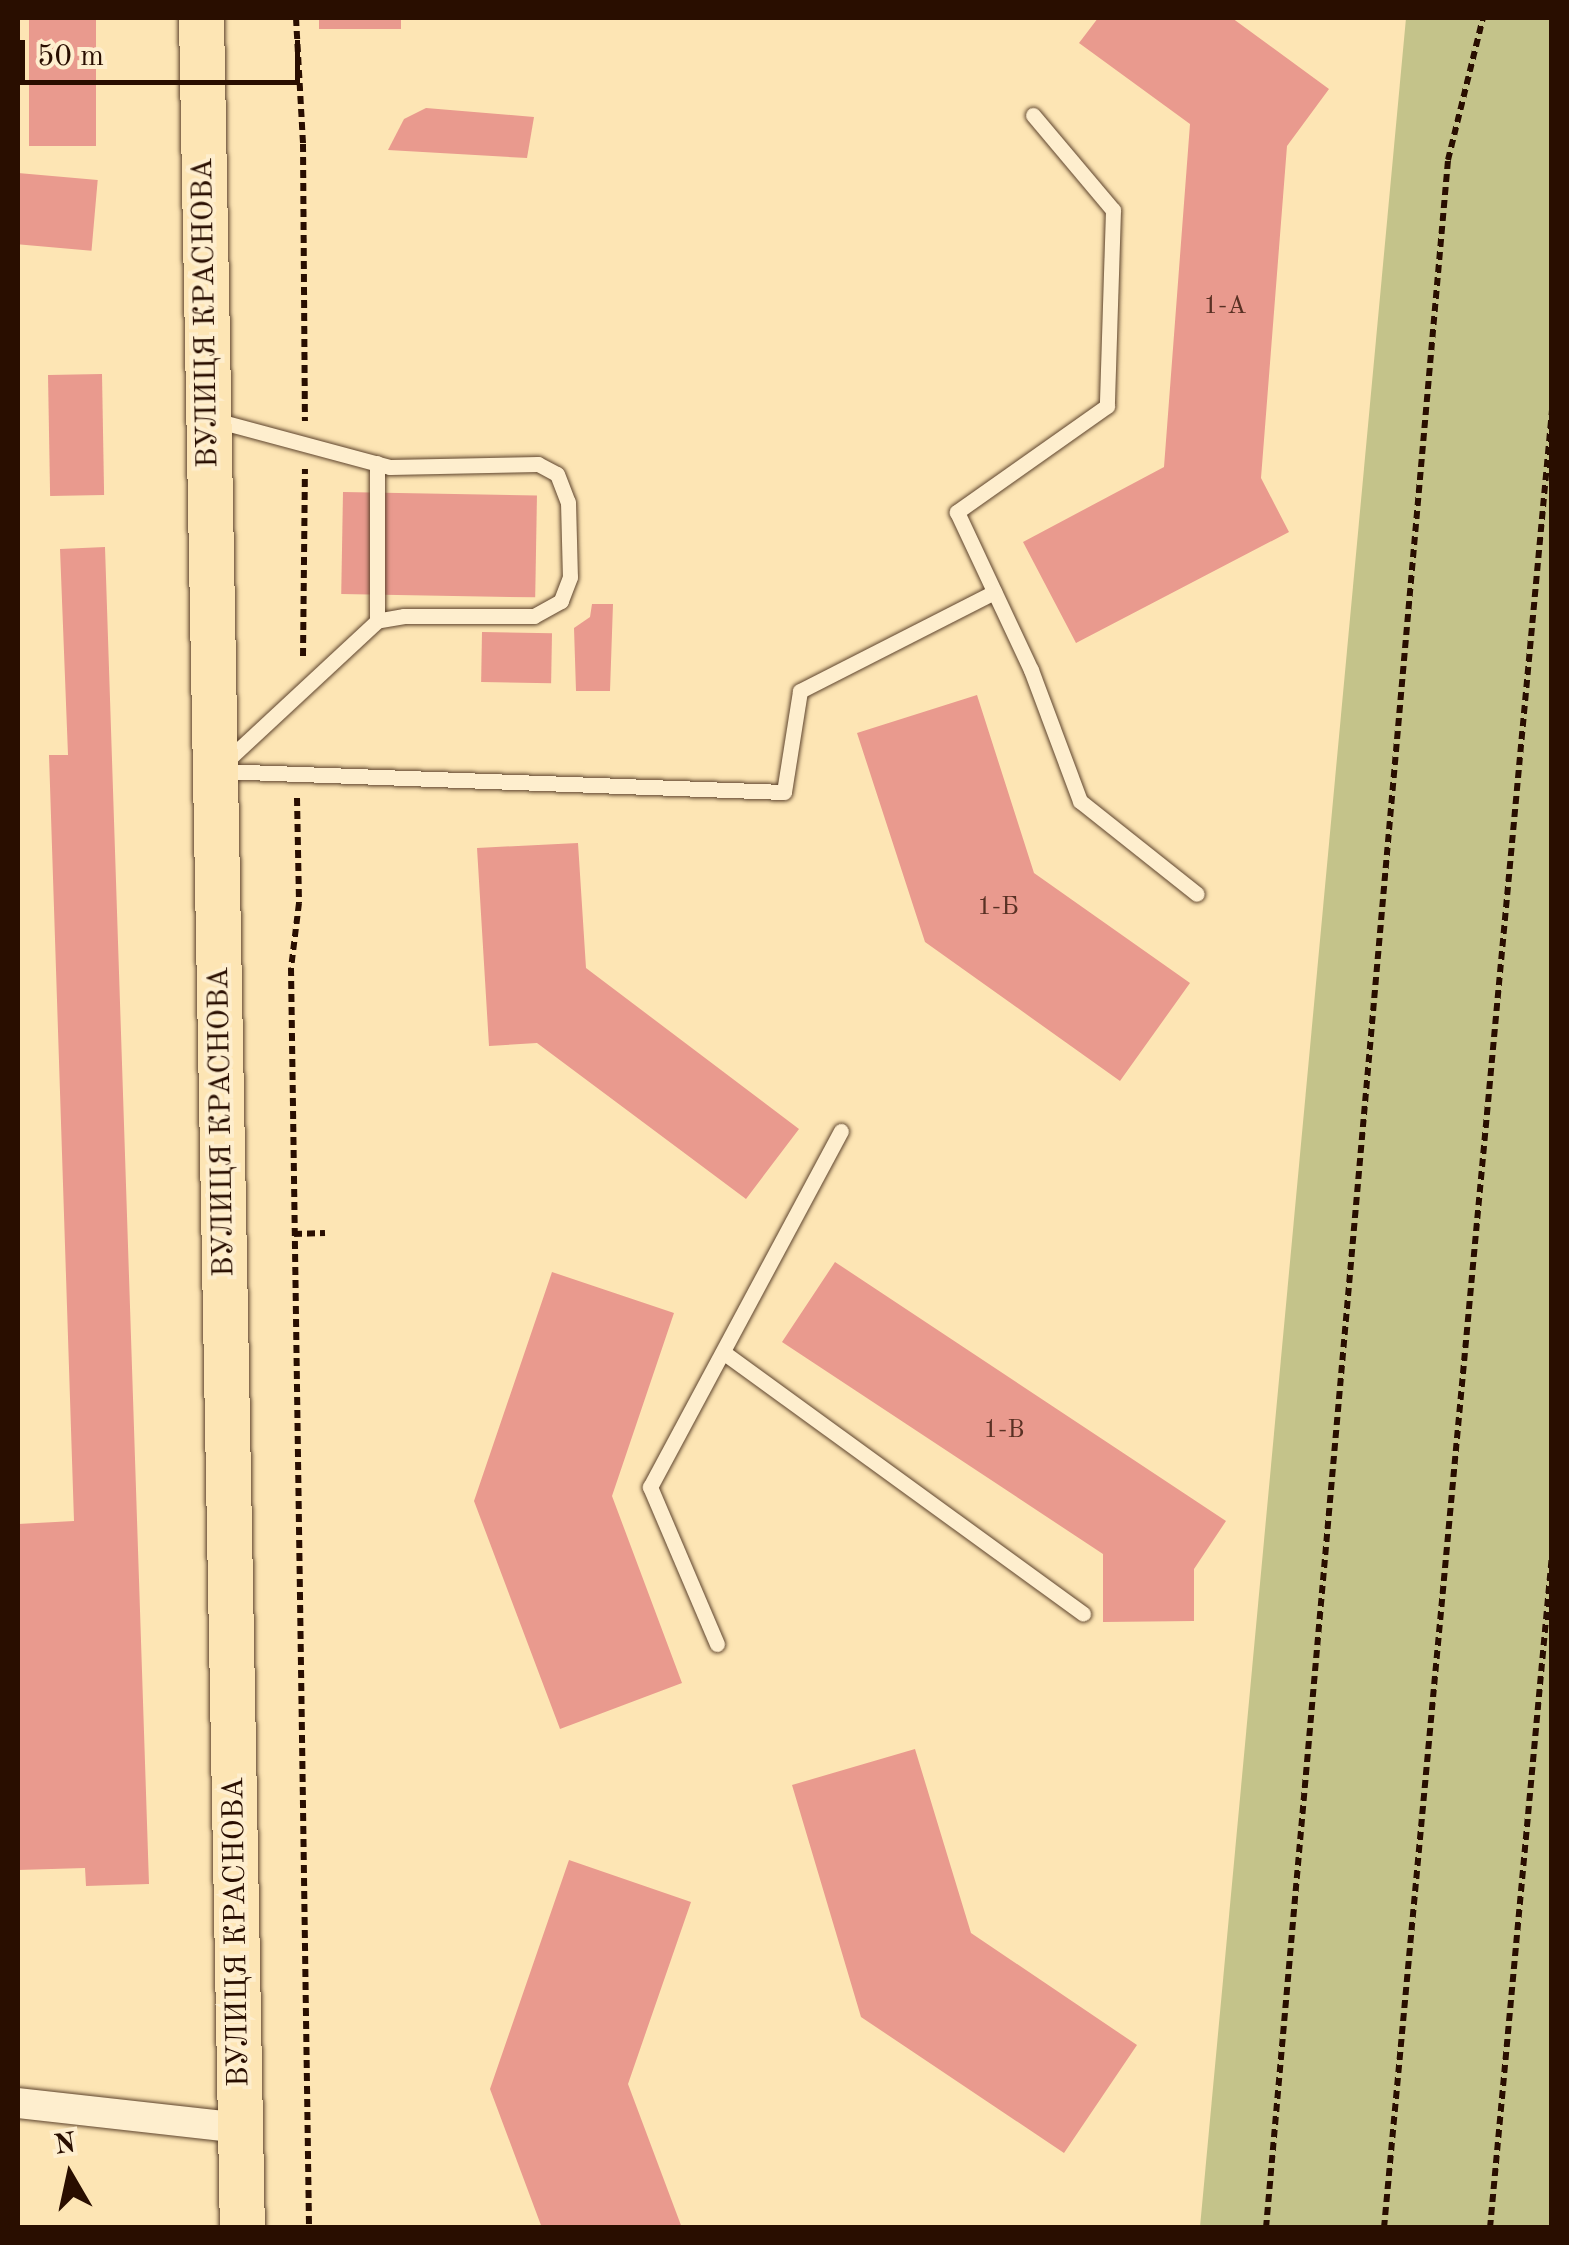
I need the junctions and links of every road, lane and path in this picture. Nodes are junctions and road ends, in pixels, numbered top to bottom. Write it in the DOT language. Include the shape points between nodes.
graph roads {
  1 [pos="201,18"];
  2 [pos="296,18"];
  3 [pos="1484,18"];
  4 [pos="1033,116"];
  5 [pos="1552,409"];
  6 [pos="208,418"];
  7 [pos="305,442"];
  8 [pos="378,463"];
  9 [pos="994,592"];
  10 [pos="377,620"];
  11 [pos="302,693"];
  12 [pos="215,771"];
  13 [pos="296,784"];
  14 [pos="1197,894"];
  15 [pos="841,1131"];
  16 [pos="325,1232"];
  17 [pos="294,1234"];
  18 [pos="723,1352"];
  19 [pos="1552,1555"];
  20 [pos="1083,1614"];
  21 [pos="717,1644"];
  22 [pos="18,2103"];
  23 [pos="240,2128"];
  24 [pos="242,2228"];
  25 [pos="309,2228"];
  26 [pos="1266,2228"];
  27 [pos="1384,2228"];
  28 [pos="1490,2228"];
  1 -- 6 [label="main road, ВУЛИЦЯ КРАСНОВА"];
  2 -- 7 [label="path"];
  3 -- 26 [label="path" via="1448,160"];
  4 -- 9 [label="lane" via="1113,210 1107,406 957,512"];
  5 -- 27 [label="path"];
  6 -- 7 [label="lane"];
  6 -- 12 [label="main road, ВУЛИЦЯ КРАСНОВА"];
  7 -- 8 [label="lane"];
  7 -- 11 [label="path"];
  8 -- 10 [label="lane"];
  8 -- 10 [label="lane" via="538,464 558,474 568,502 570,577 562,602 534,616"];
  9 -- 12 [label="lane" via="800,691 781,796"];
  9 -- 14 [label="lane" via="1080,801"];
  10 -- 11 [label="lane"];
  11 -- 12 [label="lane"];
  12 -- 23 [label="main road, ВУЛИЦЯ КРАСНОВА"];
  13 -- 17 [label="path"];
  15 -- 18 [label="lane"];
  16 -- 17 [label="path"];
  17 -- 25 [label="path"];
  18 -- 20 [label="lane"];
  18 -- 21 [label="lane" via="650,1487"];
  19 -- 28 [label="path"];
  22 -- 23 [label="street"];
  23 -- 24 [label="main road, ВУЛИЦЯ КРАСНОВА"];
}
